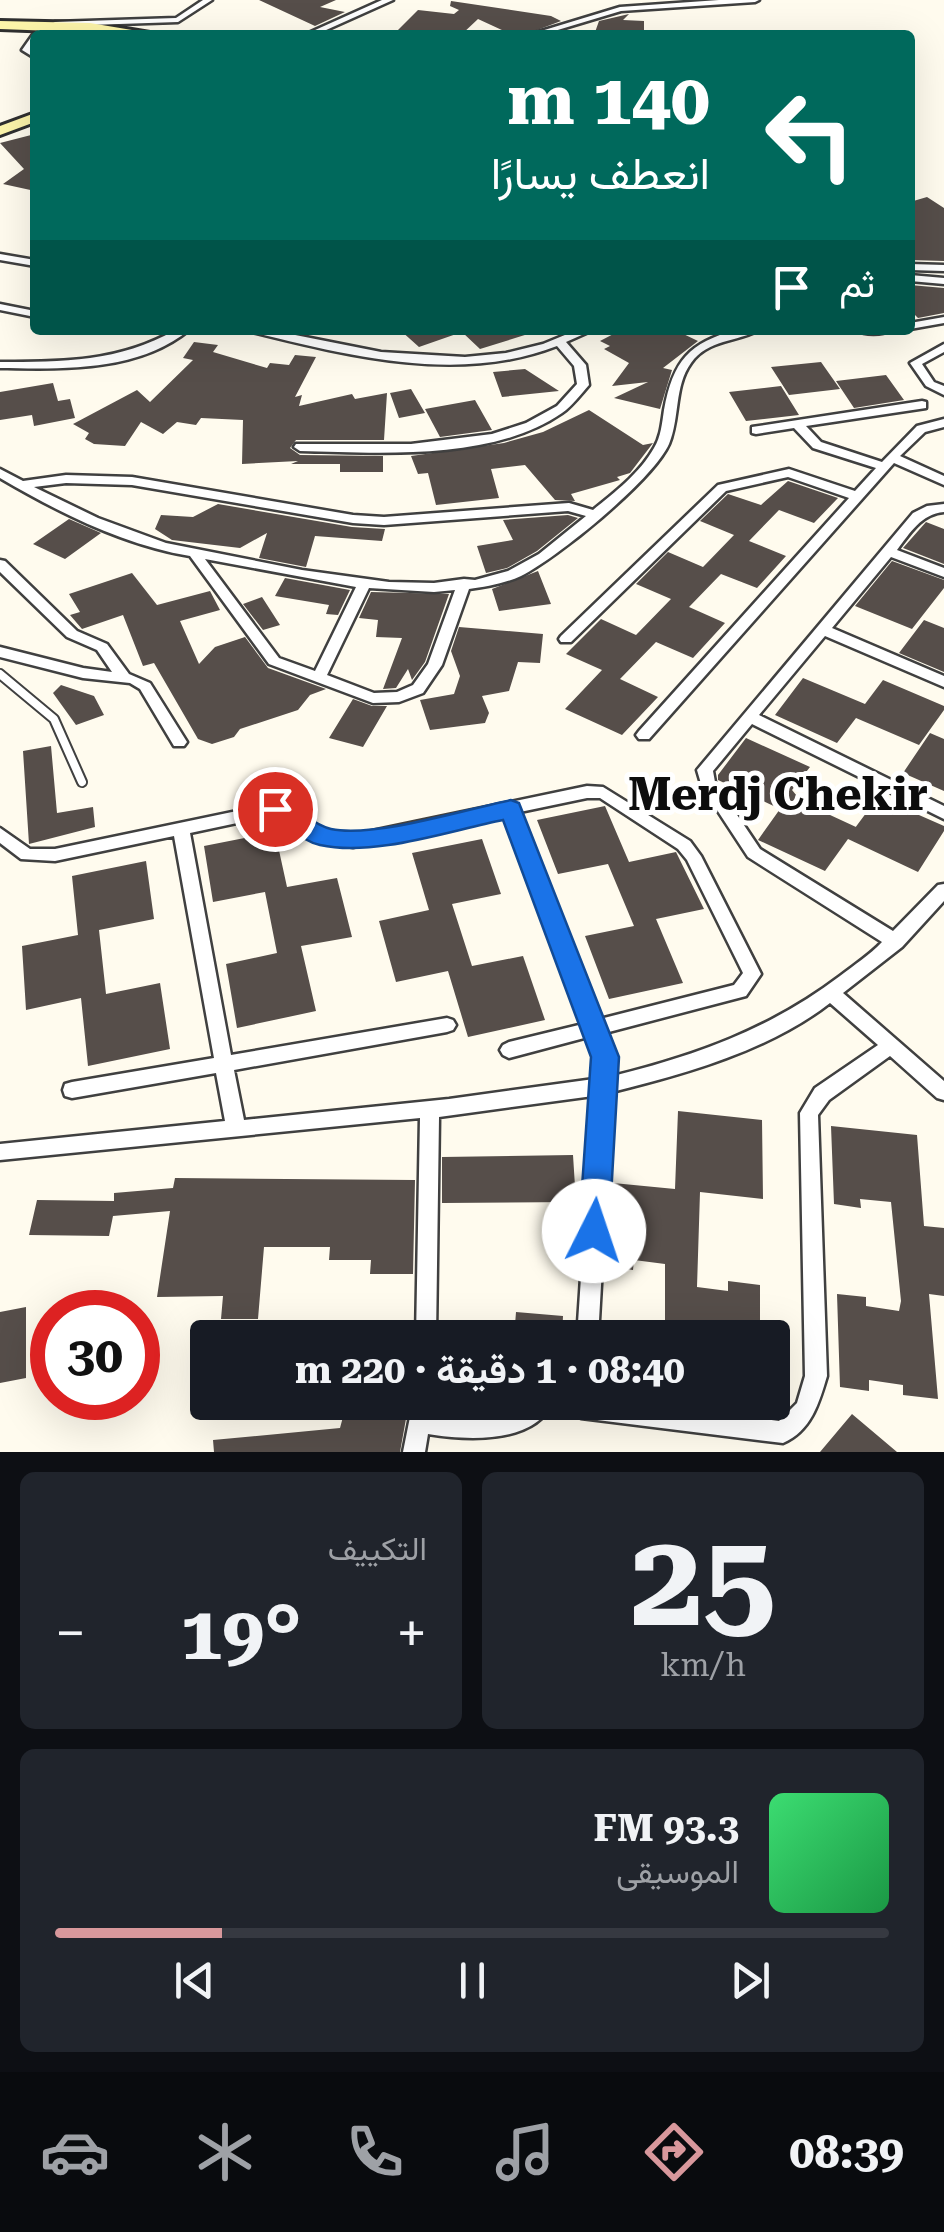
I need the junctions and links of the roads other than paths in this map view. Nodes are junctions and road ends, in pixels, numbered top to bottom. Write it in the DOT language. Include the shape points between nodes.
graph roads {
  1 [pos="208,0"];
  2 [pos="389,0"];
  3 [pos="755,0"];
  4 [pos="0,24"];
  5 [pos="55,30"];
  6 [pos="64,30"];
  7 [pos="115,30"];
  8 [pos="320,30"];
  9 [pos="549,30"];
  10 [pos="30,31"];
  11 [pos="30,111"];
  12 [pos="30,119"];
  13 [pos="0,123"];
  14 [pos="0,132"];
  15 [pos="0,256"];
  16 [pos="30,262"];
  17 [pos="915,267"];
  18 [pos="944,268"];
  19 [pos="915,278"];
  20 [pos="944,280"];
  21 [pos="0,308"];
  22 [pos="30,313"];
  23 [pos="944,320"];
  24 [pos="915,325"];
  25 [pos="176,335"];
  26 [pos="285,335"];
  27 [pos="576,335"];
  28 [pos="736,335"];
  29 [pos="560,342"];
  30 [pos="944,347"];
  31 [pos="0,364"];
  32 [pos="944,391"];
  33 [pos="922,406"];
  34 [pos="944,423"];
  35 [pos="798,425"];
  36 [pos="756,430"];
  37 [pos="300,447"];
  38 [pos="887,462"];
  39 [pos="0,472"];
  40 [pos="944,481"];
  41 [pos="21,485"];
  42 [pos="856,496"];
  43 [pos="944,508"];
  44 [pos="592,514"];
  45 [pos="890,552"];
  46 [pos="194,553"];
  47 [pos="0,564"];
  48 [pos="944,573"];
  49 [pos="464,583"];
  50 [pos="364,585"];
  51 [pos="823,629"];
  52 [pos="566,639"];
  53 [pos="0,652"];
  54 [pos="0,674"];
  55 [pos="320,676"];
  56 [pos="124,677"];
  57 [pos="944,682"];
  58 [pos="749,716"];
  59 [pos="644,734"];
  60 [pos="179,742"];
  61 [pos="82,782"];
  62 [pos="511,809"];
  63 [pos="944,813"];
  64 [pos="181,829"];
  65 [pos="0,834"];
  66 [pos="944,890"];
  67 [pos="896,942"];
  68 [pos="833,995"];
  69 [pos="447,1026"];
  70 [pos="596,1028"];
  71 [pos="891,1046"];
  72 [pos="509,1050"];
  73 [pos="224,1065"];
  74 [pos="605,1089"];
  75 [pos="72,1090"];
  76 [pos="944,1092"];
  77 [pos="430,1109"];
  78 [pos="236,1129"];
  79 [pos="0,1152"];
  80 [pos="426,1320"];
  81 [pos="588,1320"];
  82 [pos="420,1420"];
  83 [pos="439,1420"];
  84 [pos="516,1420"];
  85 [pos="687,1420"];
  86 [pos="414,1452"];
  1 -- 5 [label="street" via="178,20 102,21"];
  2 -- 8 [label="street"];
  3 -- 9 [label="street" via="620,9"];
  4 -- 10 [label="street"];
  6 -- 7 [label="street"];
  11 -- 13 [label="street"];
  12 -- 14 [label="street"];
  15 -- 16 [label="street"];
  17 -- 18 [label="street"];
  19 -- 20 [label="street"];
  21 -- 22 [label="street"];
  23 -- 24 [label="street"];
  25 -- 31 [label="street" via="154,350 123,358"];
  26 -- 29 [label="street" via="447,363 532,353"];
  27 -- 29 [label="street"];
  28 -- 44 [label="street" via="701,345 685,359 656,454"];
  29 -- 37 [label="street" via="580,365 583,384 572,402 527,426 452,442"];
  30 -- 32 [label="street" via="916,363"];
  33 -- 35 [label="street"];
  34 -- 38 [label="street" via="921,429"];
  35 -- 36 [label="street"];
  35 -- 38 [label="street" via="817,444"];
  38 -- 40 [label="street"];
  38 -- 42 [label="street"];
  39 -- 41 [label="street"];
  41 -- 44 [label="street" via="132,481 368,520 569,507"];
  41 -- 46 [label="street" via="140,539"];
  42 -- 52 [label="street" via="789,473 722,488"];
  42 -- 59 [label="street"];
  43 -- 45 [label="street" via="918,516"];
  44 -- 49 [label="street" via="525,572"];
  45 -- 48 [label="street"];
  45 -- 51 [label="street"];
  46 -- 50 [label="street"];
  46 -- 55 [label="street" via="274,661"];
  47 -- 56 [label="street" via="72,634 102,647"];
  49 -- 50 [label="street"];
  49 -- 55 [label="street" via="435,664 418,688 373,698"];
  50 -- 55 [label="street"];
  51 -- 57 [label="street"];
  51 -- 58 [label="street"];
  53 -- 56 [label="street"];
  54 -- 61 [label="lane" via="54,718"];
  56 -- 60 [label="street" via="145,686"];
  58 -- 63 [label="street"];
  58 -- 67 [label="street" via="711,760 708,783 754,853"];
  62 -- 64 [label="street" via="353,841 318,836 275,809"];
  62 -- 70 [label="street"];
  62 -- 70 [label="street" via="602,793 684,845 752,974 740,991"];
  64 -- 65 [label="street" via="55,856 27,855"];
  64 -- 73 [label="street"];
  66 -- 67 [label="street"];
  67 -- 68 [label="street"];
  68 -- 71 [label="street"];
  68 -- 74 [label="street" via="768,1034 686,1067"];
  69 -- 73 [label="street"];
  70 -- 72 [label="street"];
  70 -- 74 [label="street"];
  71 -- 76 [label="street"];
  71 -- 85 [label="street" via="822,1094 810,1114 816,1376 806,1409 783,1432"];
  73 -- 75 [label="street"];
  73 -- 78 [label="street"];
  74 -- 77 [label="street"];
  74 -- 81 [label="street"];
  77 -- 78 [label="street"];
  77 -- 80 [label="street"];
  78 -- 79 [label="street"];
  82 -- 86 [label="street"];
  83 -- 84 [label="street" via="461,1430"];
}
